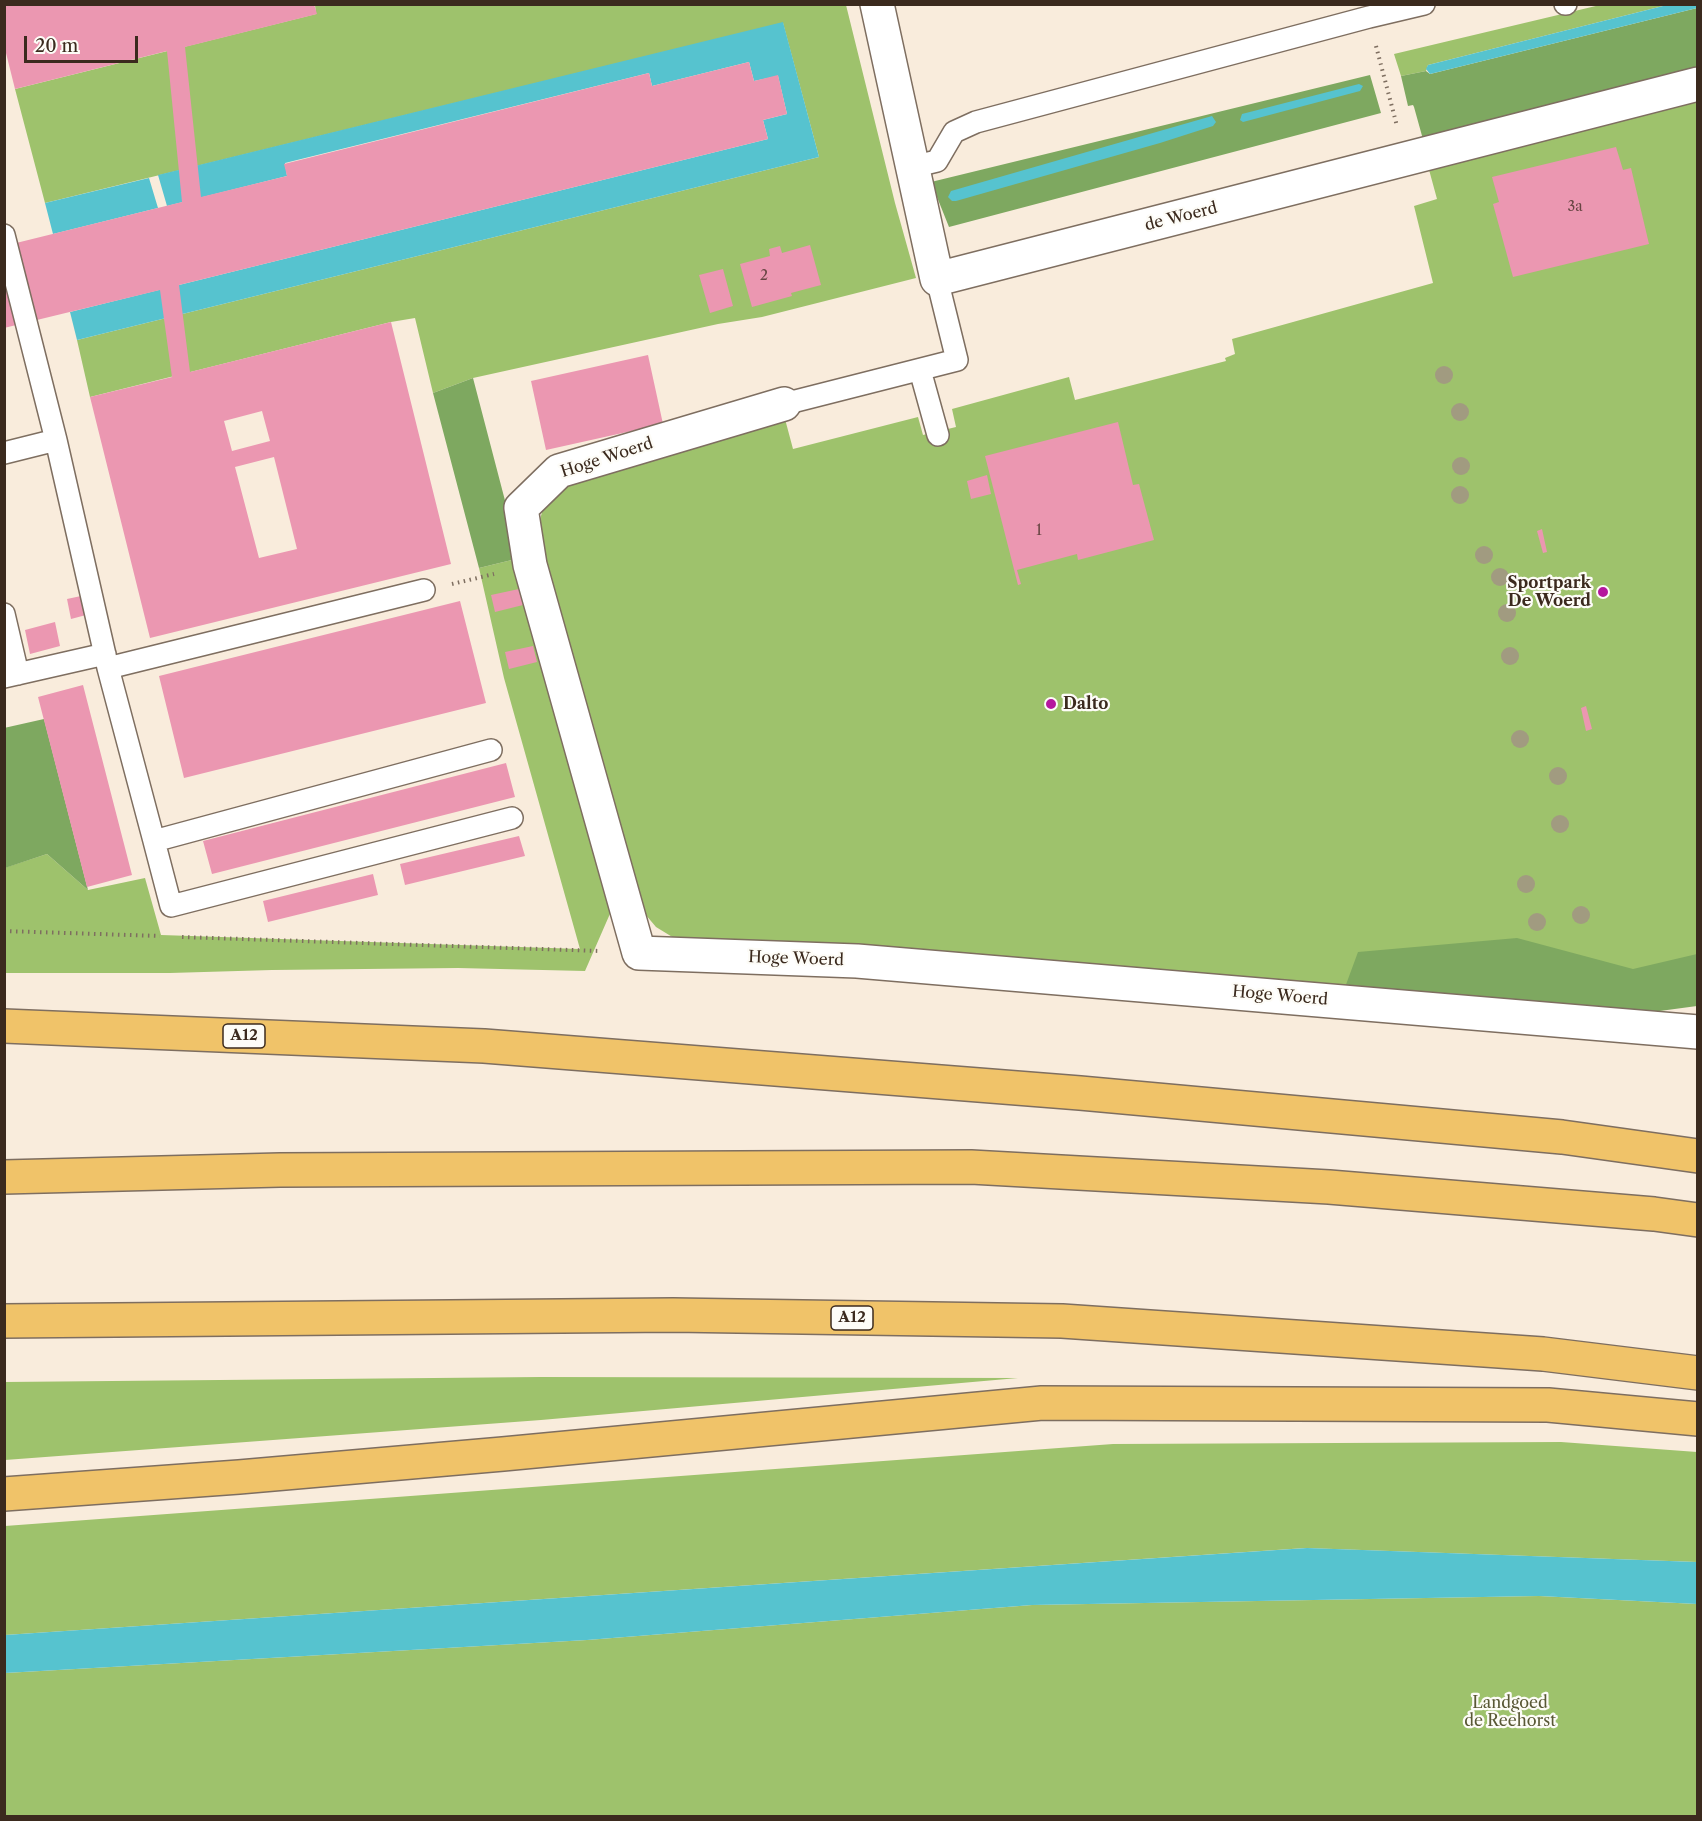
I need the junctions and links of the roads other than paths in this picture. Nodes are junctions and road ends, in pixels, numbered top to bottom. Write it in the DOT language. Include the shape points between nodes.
graph roads {
  1 [pos="877,4"];
  2 [pos="1424,4"];
  3 [pos="1698,84"];
  4 [pos="912,167"];
  5 [pos="4,235"];
  6 [pos="937,279"];
  7 [pos="920,370"];
  8 [pos="784,404"];
  9 [pos="938,435"];
  10 [pos="56,440"];
  11 [pos="4,453"];
  12 [pos="424,590"];
  13 [pos="4,614"];
  14 [pos="106,661"];
  15 [pos="11,676"];
  16 [pos="491,750"];
  17 [pos="512,818"];
  18 [pos="154,841"];
  19 [pos="4,1026"];
  20 [pos="1698,1032"];
  21 [pos="1698,1156"];
  22 [pos="4,1177"];
  23 [pos="1698,1220"];
  24 [pos="4,1321"];
  25 [pos="1698,1373"];
  26 [pos="1698,1419"];
  27 [pos="4,1494"];
  1 -- 4 [label="street"];
  2 -- 4 [label="lane" via="976,122 954,132 937,161"];
  3 -- 6 [label="street, de Woerd"];
  4 -- 6 [label="street"];
  5 -- 10 [label="lane"];
  6 -- 7 [label="lane" via="957,360"];
  7 -- 8 [label="lane"];
  7 -- 9 [label="lane"];
  8 -- 20 [label="street, Hoge Woerd" via="559,471 521,508 530,565 639,953 857,961"];
  10 -- 11 [label="lane"];
  10 -- 14 [label="lane"];
  12 -- 14 [label="lane"];
  13 -- 15 [label="lane"];
  14 -- 15 [label="lane"];
  14 -- 18 [label="lane"];
  16 -- 18 [label="lane"];
  17 -- 18 [label="lane" via="171,906"];
  19 -- 21 [label="highway, A12" via="532,1050 1092,1094 1562,1137"];
  22 -- 23 [label="highway" via="292,1170 971,1167 1329,1186"];
  24 -- 25 [label="highway, A12" via="673,1315 1062,1321 1543,1354"];
  26 -- 27 [label="highway" via="1548,1405 1042,1403 491,1455"];
}
